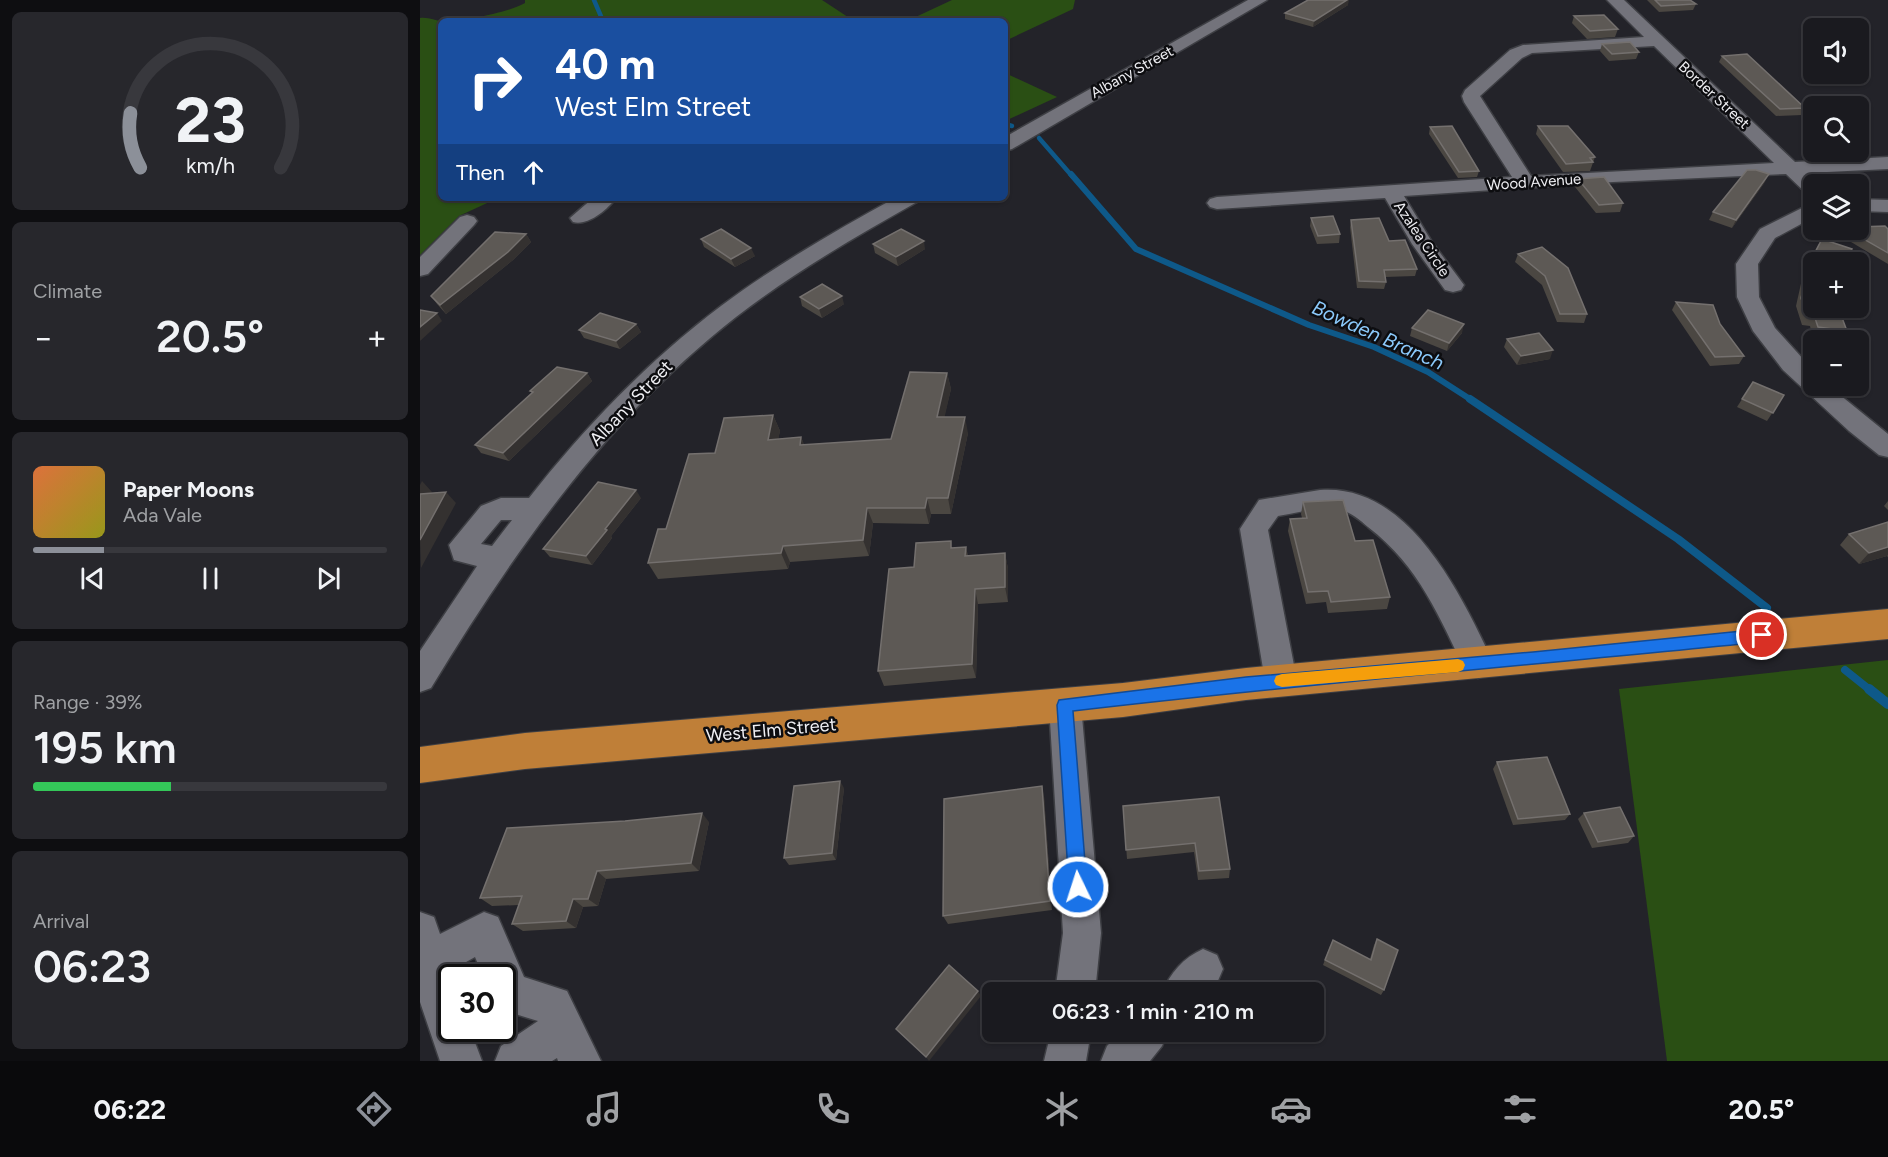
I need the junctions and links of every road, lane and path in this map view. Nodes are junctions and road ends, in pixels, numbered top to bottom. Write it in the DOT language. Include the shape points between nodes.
graph roads {
  1 [pos="1225,0"];
  2 [pos="1615,0"];
  3 [pos="1253,3"];
  4 [pos="1656,41"];
  5 [pos="1008,143"];
  6 [pos="1888,163"];
  7 [pos="1792,168"];
  8 [pos="1803,179"];
  9 [pos="1526,183"];
  10 [pos="1392,193"];
  11 [pos="602,201"];
  12 [pos="889,202"];
  13 [pos="1217,203"];
  14 [pos="1869,205"];
  15 [pos="1888,206"];
  16 [pos="1803,214"];
  17 [pos="580,218"];
  18 [pos="467,221"];
  19 [pos="420,269"];
  20 [pos="1453,285"];
  21 [pos="1888,448"];
  22 [pos="1888,624"];
  23 [pos="1478,664"];
  24 [pos="420,678"];
  25 [pos="1281,681"];
  26 [pos="1065,705"];
  27 [pos="420,765"];
  28 [pos="424,946"];
  29 [pos="495,964"];
  30 [pos="1076,982"];
  31 [pos="438,985"];
  32 [pos="516,999"];
  33 [pos="1069,1042"];
  34 [pos="1139,1042"];
  35 [pos="572,1044"];
  36 [pos="516,1061"];
  37 [pos="1065,1061"];
  38 [pos="1122,1061"];
  1 -- 3 [label="street"];
  2 -- 4 [label="street, Border Street"];
  3 -- 5 [label="street, Albany Street"];
  4 -- 7 [label="street, Border Street"];
  4 -- 9 [label="street" via="1529,48 1516,54 1474,90 1473,102"];
  6 -- 7 [label="street, Wood Avenue"];
  7 -- 8 [label="street, Border Street"];
  7 -- 9 [label="street, Wood Avenue"];
  9 -- 10 [label="street, Wood Avenue"];
  10 -- 13 [label="street, Wood Avenue"];
  10 -- 20 [label="street, Azalea Circle"];
  11 -- 17 [label="street"];
  12 -- 24 [label="street, Albany Street" via="705,331 603,430 535,509 501,508 491,513 463,545 464,552 497,560"];
  14 -- 15 [label="street"];
  16 -- 21 [label="street" via="1763,237 1753,251 1747,267 1750,304 1759,325 1799,374"];
  18 -- 19 [label="street"];
  22 -- 23 [label="highway, West Elm Street"];
  23 -- 25 [label="highway, West Elm Street"];
  23 -- 25 [label="street" via="1439,584 1403,542 1375,516 1345,500 1317,502 1269,507 1254,529"];
  25 -- 26 [label="highway, West Elm Street"];
  26 -- 27 [label="highway, West Elm Street" via="525,751"];
  26 -- 30 [label="street" via="1082,933"];
  28 -- 29 [label="street" via="484,932"];
  28 -- 31 [label="street"];
  32 -- 35 [label="street" via="553,1005"];
  33 -- 37 [label="street"];
  34 -- 38 [label="street"];
  35 -- 36 [label="street"];
}
